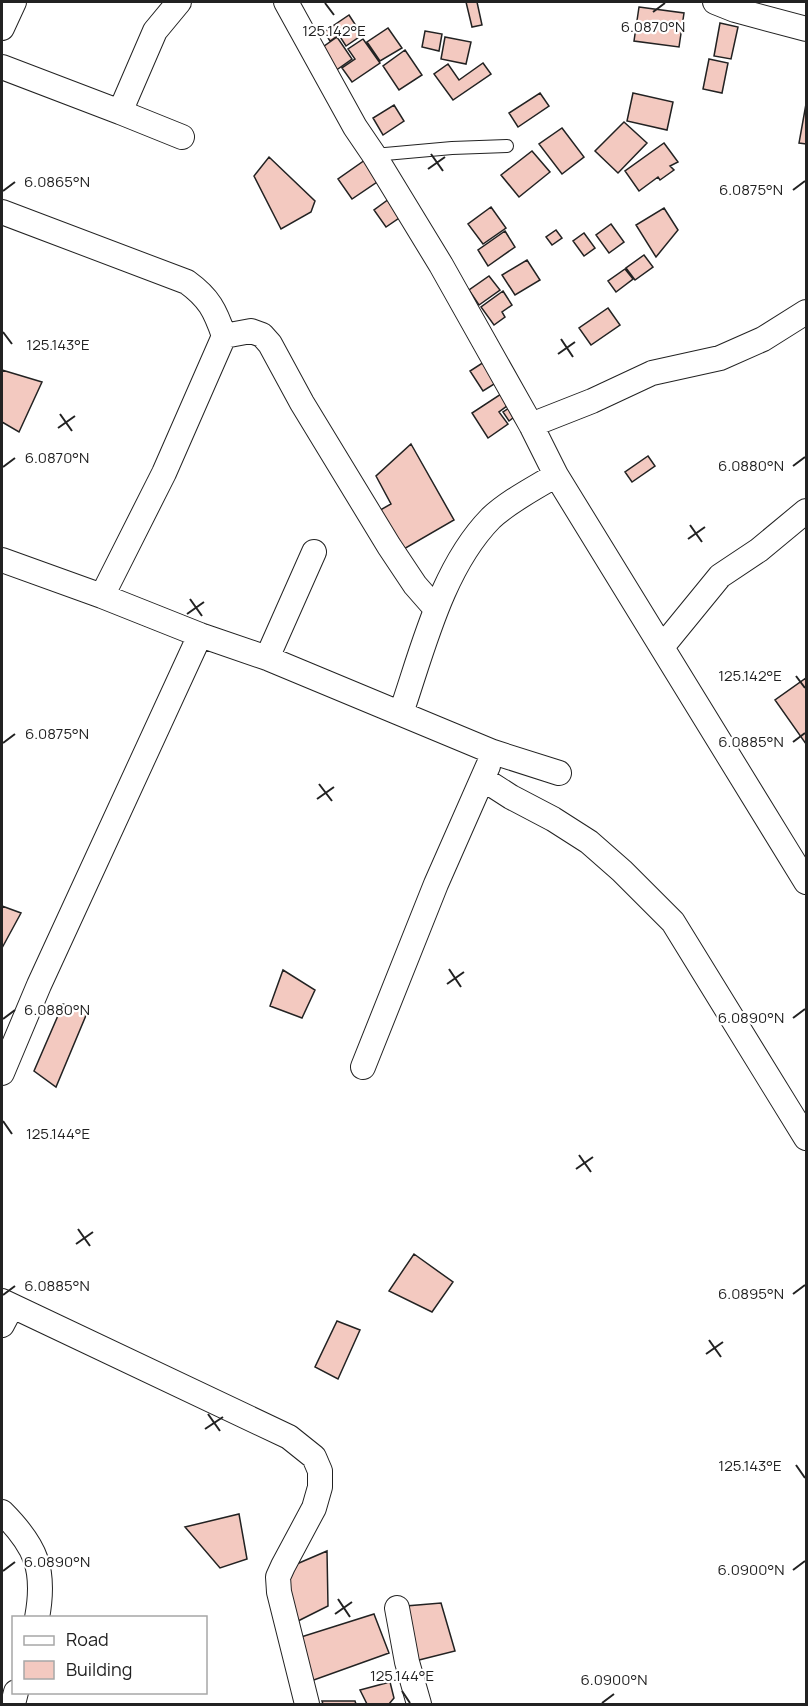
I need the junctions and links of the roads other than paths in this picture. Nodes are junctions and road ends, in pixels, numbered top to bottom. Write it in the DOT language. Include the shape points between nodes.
graph roads {
  1 [pos="14,2"];
  2 [pos="179,2"];
  3 [pos="286,2"];
  4 [pos="715,2"];
  5 [pos="2,28"];
  6 [pos="807,29"];
  7 [pos="2,67"];
  8 [pos="120,112"];
  9 [pos="182,137"];
  10 [pos="507,146"];
  11 [pos="374,155"];
  12 [pos="2,212"];
  13 [pos="807,312"];
  14 [pos="224,336"];
  15 [pos="531,425"];
  16 [pos="556,475"];
  17 [pos="807,511"];
  18 [pos="314,552"];
  19 [pos="2,562"];
  20 [pos="102,596"];
  21 [pos="436,609"];
  22 [pos="200,635"];
  23 [pos="662,647"];
  24 [pos="267,658"];
  25 [pos="401,713"];
  26 [pos="493,752"];
  27 [pos="559,773"];
  28 [pos="483,779"];
  29 [pos="807,882"];
  30 [pos="363,1067"];
  31 [pos="2,1073"];
  32 [pos="807,1138"];
  33 [pos="5,1311"];
  34 [pos="2,1512"];
  35 [pos="397,1608"];
  36 [pos="37,1616"];
  37 [pos="307,1704"];
  38 [pos="419,1704"];
  1 -- 5 [label="street"];
  2 -- 8 [label="street" via="155,31"];
  3 -- 11 [label="street"];
  4 -- 6 [label="street"];
  7 -- 8 [label="street"];
  8 -- 9 [label="street"];
  10 -- 11 [label="lane"];
  11 -- 15 [label="street"];
  12 -- 14 [label="street" via="187,282 204,294 216,312"];
  13 -- 15 [label="street" via="763,339 720,358 652,374"];
  14 -- 20 [label="street" via="164,473"];
  14 -- 21 [label="street" via="251,332 262,335 270,345 389,546"];
  15 -- 16 [label="street"];
  16 -- 21 [label="street" via="492,517 466,547"];
  16 -- 23 [label="street"];
  17 -- 23 [label="street" via="720,576"];
  18 -- 24 [label="street"];
  19 -- 20 [label="street"];
  20 -- 22 [label="street"];
  21 -- 25 [label="street"];
  22 -- 24 [label="street"];
  22 -- 31 [label="street"];
  23 -- 29 [label="street"];
  24 -- 25 [label="street"];
  25 -- 26 [label="street"];
  26 -- 27 [label="street"];
  26 -- 28 [label="street"];
  28 -- 30 [label="street"];
  28 -- 32 [label="street" via="589,842 673,922"];
  33 -- 37 [label="street" via="289,1437 314,1457 320,1471 320,1487 314,1508 278,1577"];
  34 -- 36 [label="street" via="34,1552 40,1577"];
  35 -- 38 [label="street"];
}
